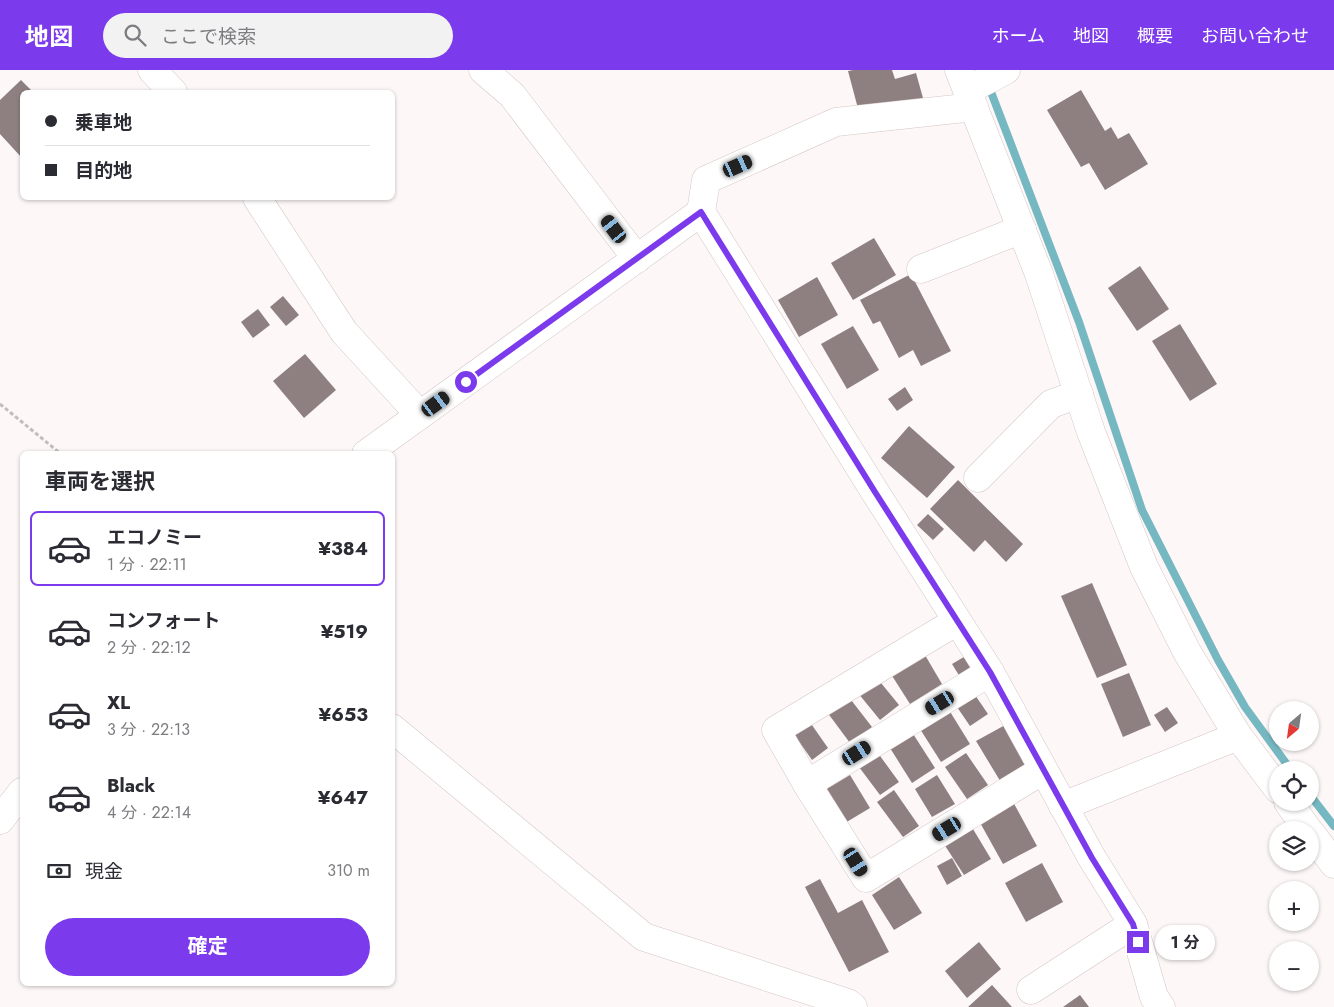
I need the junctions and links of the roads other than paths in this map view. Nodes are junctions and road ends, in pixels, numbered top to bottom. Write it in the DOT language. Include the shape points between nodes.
graph roads {
  1 [pos="152,70"];
  2 [pos="483,70"];
  3 [pos="1006,70"];
  4 [pos="967,89"];
  5 [pos="171,90"];
  6 [pos="258,200"];
  7 [pos="701,212"];
  8 [pos="1022,229"];
  9 [pos="637,259"];
  10 [pos="921,269"];
  11 [pos="1079,394"];
  12 [pos="420,415"];
  13 [pos="370,451"];
  14 [pos="978,478"];
  15 [pos="957,621"];
  16 [pos="990,672"];
  17 [pos="395,730"];
  18 [pos="1238,736"];
  19 [pos="1043,770"];
  20 [pos="1269,777"];
  21 [pos="807,784"];
  22 [pos="20,795"];
  23 [pos="1063,806"];
  24 [pos="0,820"];
  25 [pos="1319,844"];
  26 [pos="1334,864"];
  27 [pos="1133,924"];
  28 [pos="1032,990"];
  29 [pos="854,1007"];
  30 [pos="1161,1007"];
  1 -- 5 [label="street"];
  2 -- 9 [label="street" via="512,95"];
  3 -- 4 [label="street"];
  4 -- 7 [label="street" via="836,122 706,180"];
  4 -- 8 [label="street"];
  6 -- 12 [label="street" via="344,332"];
  7 -- 9 [label="street"];
  7 -- 15 [label="street"];
  8 -- 10 [label="street"];
  8 -- 11 [label="street"];
  9 -- 12 [label="street"];
  11 -- 14 [label="street" via="1051,404"];
  11 -- 18 [label="street" via="1144,567 1187,652"];
  12 -- 13 [label="street"];
  15 -- 16 [label="street"];
  15 -- 21 [label="street" via="776,730"];
  16 -- 19 [label="street"];
  16 -- 21 [label="street"];
  17 -- 29 [label="street" via="644,937"];
  18 -- 20 [label="street"];
  18 -- 23 [label="street"];
  19 -- 21 [label="street" via="866,878"];
  19 -- 23 [label="street"];
  22 -- 24 [label="street"];
  23 -- 27 [label="street"];
  25 -- 26 [label="street"];
  27 -- 28 [label="street"];
  27 -- 30 [label="street" via="1154,996"];
}
